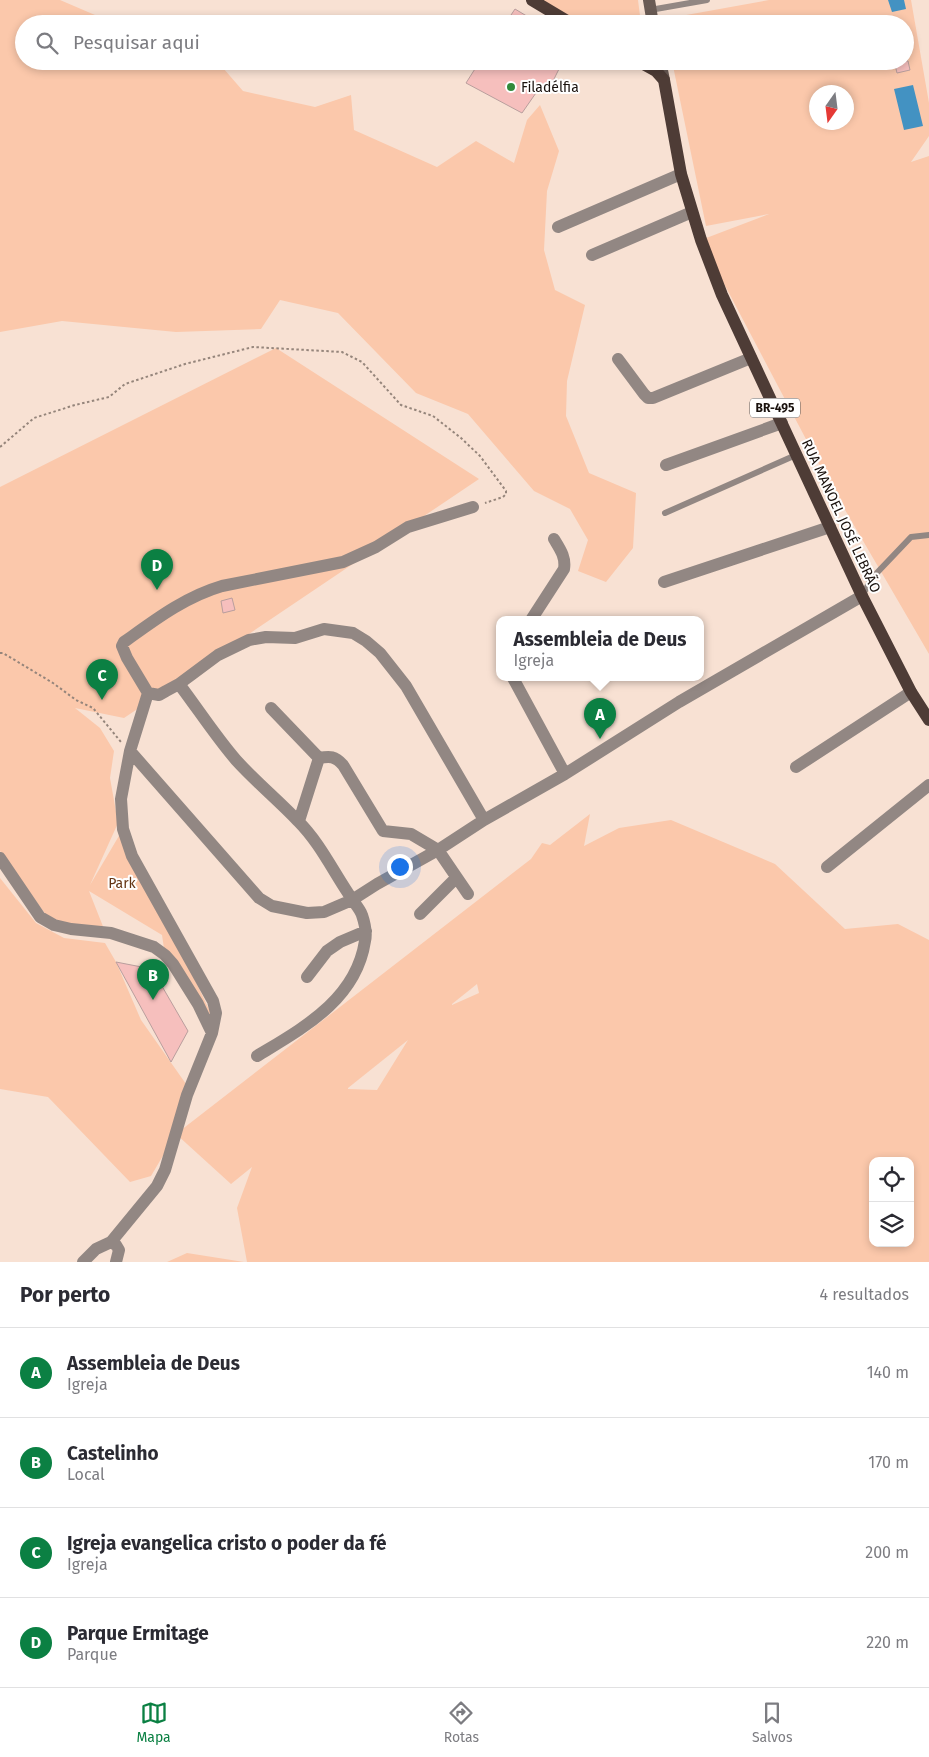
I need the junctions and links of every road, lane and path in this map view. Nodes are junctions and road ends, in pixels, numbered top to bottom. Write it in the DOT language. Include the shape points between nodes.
graph roads {
  1 [pos="532,0"];
  2 [pos="707,0"];
  3 [pos="650,5"];
  4 [pos="557,15"];
  5 [pos="654,70"];
  6 [pos="662,70"];
  7 [pos="664,80"];
  8 [pos="681,174"];
  9 [pos="692,212"];
  10 [pos="558,227"];
  11 [pos="592,255"];
  12 [pos="618,358"];
  13 [pos="751,358"];
  14 [pos="782,422"];
  15 [pos="0,447"];
  16 [pos="796,455"];
  17 [pos="666,465"];
  18 [pos="473,507"];
  19 [pos="665,513"];
  20 [pos="830,527"];
  21 [pos="929,535"];
  22 [pos="554,539"];
  23 [pos="664,582"];
  24 [pos="862,596"];
  25 [pos="534,616"];
  26 [pos="0,654"];
  27 [pos="515,681"];
  28 [pos="179,684"];
  29 [pos="911,692"];
  30 [pos="148,694"];
  31 [pos="271,708"];
  32 [pos="929,720"];
  33 [pos="130,751"];
  34 [pos="319,758"];
  35 [pos="796,767"];
  36 [pos="565,774"];
  37 [pos="929,785"];
  38 [pos="484,820"];
  39 [pos="299,821"];
  40 [pos="438,850"];
  41 [pos="0,858"];
  42 [pos="826,867"];
  43 [pos="456,878"];
  44 [pos="468,894"];
  45 [pos="352,900"];
  46 [pos="420,914"];
  47 [pos="366,931"];
  48 [pos="307,977"];
  49 [pos="212,1033"];
  50 [pos="258,1056"];
  51 [pos="111,1242"];
  52 [pos="83,1262"];
  53 [pos="116,1262"];
  1 -- 4 [label="main road"];
  2 -- 3 [label="lane"];
  5 -- 7 [label="main road"];
  6 -- 7 [label="street, RUA MANOEL JOSÉ LEBRÃO"];
  7 -- 8 [label="main road, RUA MANOEL JOSÉ LEBRÃO / BR-495"];
  8 -- 9 [label="main road, RUA MANOEL JOSÉ LEBRÃO / BR-495"];
  8 -- 10 [label="street"];
  9 -- 11 [label="street"];
  9 -- 13 [label="main road, RUA MANOEL JOSÉ LEBRÃO / BR-495" via="722,296"];
  12 -- 13 [label="street" via="644,394 653,398"];
  13 -- 14 [label="main road, RUA MANOEL JOSÉ LEBRÃO / BR-495"];
  14 -- 16 [label="main road, RUA MANOEL JOSÉ LEBRÃO / BR-495"];
  14 -- 17 [label="street"];
  15 -- 18 [label="path" via="34,418 110,397 125,384 185,364 253,347 342,352 362,362 401,404 432,416 480,456 506,494"];
  16 -- 19 [label="lane"];
  16 -- 20 [label="main road, RUA MANOEL JOSÉ LEBRÃO / BR-495"];
  18 -- 30 [label="street" via="408,527 343,562 222,586 177,605 131,636 122,646"];
  20 -- 23 [label="street"];
  20 -- 24 [label="main road, RUA MANOEL JOSÉ LEBRÃO / BR-495"];
  21 -- 24 [label="lane" via="910,537 872,578"];
  22 -- 25 [label="street" via="565,561 564,569"];
  24 -- 29 [label="main road, RUA MANOEL JOSÉ LEBRÃO / BR-495"];
  24 -- 36 [label="street" via="679,702"];
  26 -- 33 [label="path" via="93,708"];
  27 -- 36 [label="street"];
  28 -- 30 [label="street" via="158,695"];
  28 -- 38 [label="street" via="218,655 249,640 295,638 324,629 360,636 380,653 406,686"];
  28 -- 39 [label="street" via="235,758"];
  29 -- 32 [label="main road, RUA MANOEL JOSÉ LEBRÃO / BR-495"];
  29 -- 35 [label="street"];
  30 -- 33 [label="street"];
  31 -- 34 [label="street"];
  33 -- 45 [label="street" via="259,898 272,906 307,913 324,912"];
  33 -- 49 [label="street" via="121,799 123,829 132,856 212,1001 216,1013"];
  34 -- 39 [label="street"];
  34 -- 40 [label="street" via="332,757 343,764 383,831 411,834"];
  36 -- 38 [label="street"];
  37 -- 42 [label="street"];
  38 -- 40 [label="street"];
  39 -- 45 [label="street" via="318,844"];
  40 -- 43 [label="street"];
  40 -- 45 [label="street"];
  41 -- 49 [label="street" via="46,922 71,930 111,933 154,947 165,955 198,1004"];
  43 -- 44 [label="street"];
  43 -- 46 [label="street"];
  45 -- 47 [label="street" via="362,914"];
  47 -- 48 [label="street" via="327,951"];
  47 -- 50 [label="street" via="358,965 338,998 319,1017"];
  49 -- 51 [label="street" via="185,1102 165,1170 157,1186"];
  51 -- 52 [label="street" via="96,1249"];
  51 -- 53 [label="street" via="119,1250"];
}
